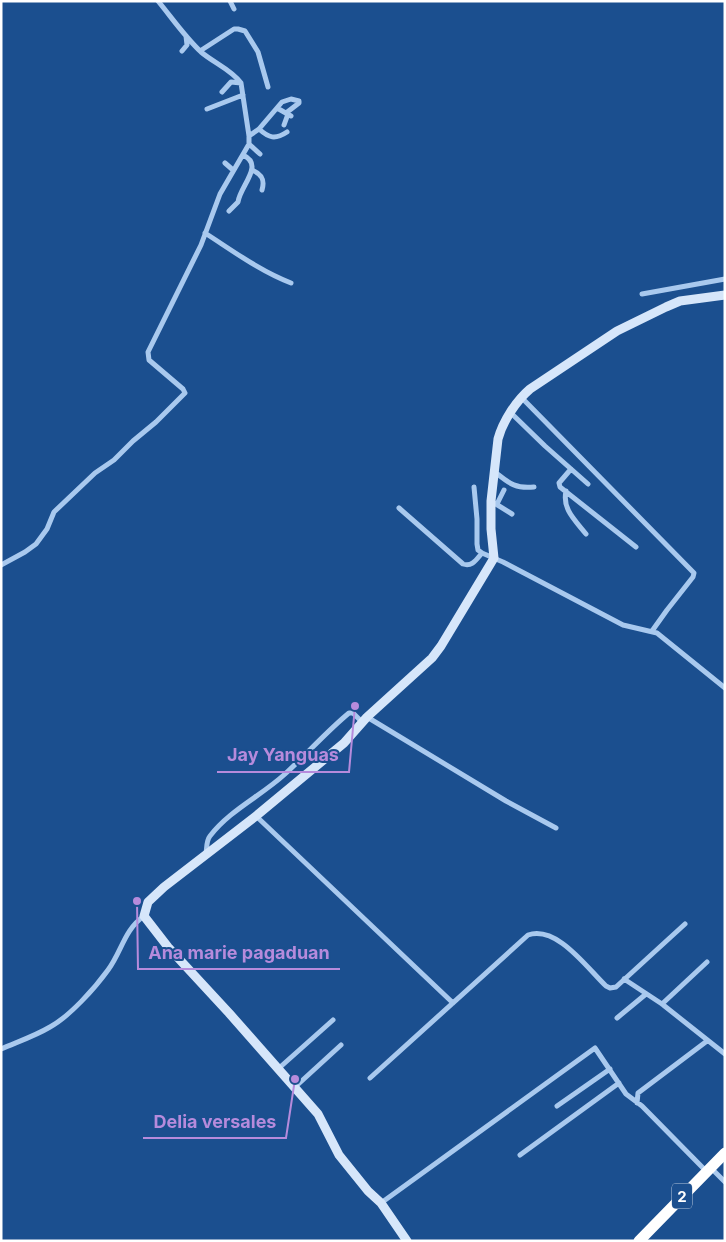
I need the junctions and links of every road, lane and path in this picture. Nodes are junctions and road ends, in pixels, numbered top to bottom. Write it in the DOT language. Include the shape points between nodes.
graph roads {
  1 [pos="158,1"];
  2 [pos="230,1"];
  3 [pos="234,9"];
  4 [pos="186,35"];
  5 [pos="182,51"];
  6 [pos="200,51"];
  7 [pos="241,83"];
  8 [pos="268,87"];
  9 [pos="222,92"];
  10 [pos="243,95"];
  11 [pos="278,108"];
  12 [pos="207,109"];
  13 [pos="288,114"];
  14 [pos="284,125"];
  15 [pos="259,129"];
  16 [pos="286,132"];
  17 [pos="249,136"];
  18 [pos="249,144"];
  19 [pos="243,154"];
  20 [pos="260,154"];
  21 [pos="225,163"];
  22 [pos="233,170"];
  23 [pos="252,170"];
  24 [pos="262,190"];
  25 [pos="229,211"];
  26 [pos="205,233"];
  27 [pos="725,279"];
  28 [pos="291,283"];
  29 [pos="642,294"];
  30 [pos="725,295"];
  31 [pos="521,397"];
  32 [pos="511,413"];
  33 [pos="571,469"];
  34 [pos="494,472"];
  35 [pos="588,484"];
  36 [pos="474,487"];
  37 [pos="534,487"];
  38 [pos="504,490"];
  39 [pos="566,491"];
  40 [pos="494,503"];
  41 [pos="399,508"];
  42 [pos="512,514"];
  43 [pos="586,534"];
  44 [pos="636,547"];
  45 [pos="482,553"];
  46 [pos="494,558"];
  47 [pos="1,565"];
  48 [pos="652,631"];
  49 [pos="725,688"];
  50 [pos="364,720"];
  51 [pos="256,816"];
  52 [pos="556,828"];
  53 [pos="206,855"];
  54 [pos="144,916"];
  55 [pos="685,924"];
  56 [pos="707,962"];
  57 [pos="624,979"];
  58 [pos="646,994"];
  59 [pos="453,1003"];
  60 [pos="662,1004"];
  61 [pos="617,1018"];
  62 [pos="333,1020"];
  63 [pos="707,1041"];
  64 [pos="341,1044"];
  65 [pos="1,1050"];
  66 [pos="725,1054"];
  67 [pos="278,1069"];
  68 [pos="610,1069"];
  69 [pos="370,1078"];
  70 [pos="618,1083"];
  71 [pos="294,1088"];
  72 [pos="637,1102"];
  73 [pos="557,1106"];
  74 [pos="725,1153"];
  75 [pos="520,1155"];
  76 [pos="708,1169"];
  77 [pos="725,1182"];
  78 [pos="381,1203"];
  79 [pos="407,1241"];
  80 [pos="639,1241"];
  1 -- 4 [label="street"];
  2 -- 3 [label="street"];
  4 -- 5 [label="street" via="187,45"];
  4 -- 6 [label="street"];
  6 -- 7 [label="street"];
  6 -- 8 [label="street" via="234,29 245,31 258,52"];
  7 -- 9 [label="street" via="231,82"];
  7 -- 10 [label="street"];
  10 -- 12 [label="street"];
  10 -- 17 [label="street"];
  11 -- 13 [label="street"];
  11 -- 13 [label="street" via="286,100 300,101"];
  11 -- 15 [label="street"];
  13 -- 14 [label="street"];
  15 -- 16 [label="street" via="272,138"];
  15 -- 17 [label="street"];
  17 -- 18 [label="street"];
  18 -- 19 [label="street"];
  18 -- 20 [label="street"];
  19 -- 22 [label="street"];
  19 -- 23 [label="street" via="252,161"];
  21 -- 22 [label="street"];
  22 -- 26 [label="street"];
  23 -- 24 [label="street" via="263,177"];
  23 -- 25 [label="street" via="238,202"];
  26 -- 28 [label="street"];
  26 -- 47 [label="street" via="148,355 151,362 184,389 184,395 54,512 36,544"];
  27 -- 29 [label="street"];
  30 -- 31 [label="street" via="680,301 617,331"];
  31 -- 32 [label="street"];
  31 -- 48 [label="street" via="694,573"];
  32 -- 33 [label="street"];
  32 -- 34 [label="street" via="501,430"];
  33 -- 35 [label="street"];
  33 -- 39 [label="street" via="559,484"];
  34 -- 37 [label="street" via="514,486"];
  34 -- 40 [label="street"];
  36 -- 45 [label="street" via="477,544"];
  38 -- 40 [label="street"];
  39 -- 43 [label="street" via="566,508"];
  39 -- 44 [label="street"];
  40 -- 42 [label="street"];
  40 -- 46 [label="street" via="491,529"];
  41 -- 45 [label="street" via="463,564 472,564"];
  45 -- 46 [label="street"];
  46 -- 48 [label="street" via="623,625"];
  46 -- 50 [label="street" via="436,652"];
  48 -- 49 [label="street"];
  50 -- 51 [label="street" via="344,743"];
  50 -- 52 [label="street"];
  50 -- 53 [label="street" via="349,713 284,775 218,828 209,837"];
  51 -- 53 [label="street"];
  51 -- 59 [label="street"];
  53 -- 54 [label="street" via="158,892 148,902"];
  54 -- 65 [label="street" via="128,930 109,968 77,1005 52,1026"];
  54 -- 67 [label="street"];
  55 -- 57 [label="street"];
  56 -- 60 [label="street"];
  57 -- 58 [label="street"];
  57 -- 59 [label="street" via="616,987 606,986 571,950 548,935 533,933 523,938"];
  58 -- 60 [label="street"];
  58 -- 61 [label="street"];
  59 -- 69 [label="street"];
  60 -- 63 [label="street"];
  62 -- 67 [label="street"];
  63 -- 66 [label="street"];
  63 -- 72 [label="street" via="638,1093"];
  64 -- 71 [label="street"];
  67 -- 71 [label="street"];
  68 -- 70 [label="street"];
  68 -- 73 [label="street"];
  68 -- 78 [label="street" via="597,1050 592,1049"];
  70 -- 72 [label="street"];
  70 -- 75 [label="street"];
  71 -- 78 [label="street" via="318,1114 339,1155"];
  72 -- 76 [label="street"];
  74 -- 76 [label="highway, 2"];
  76 -- 77 [label="street"];
  76 -- 80 [label="highway, 2"];
  78 -- 79 [label="street"];
}
